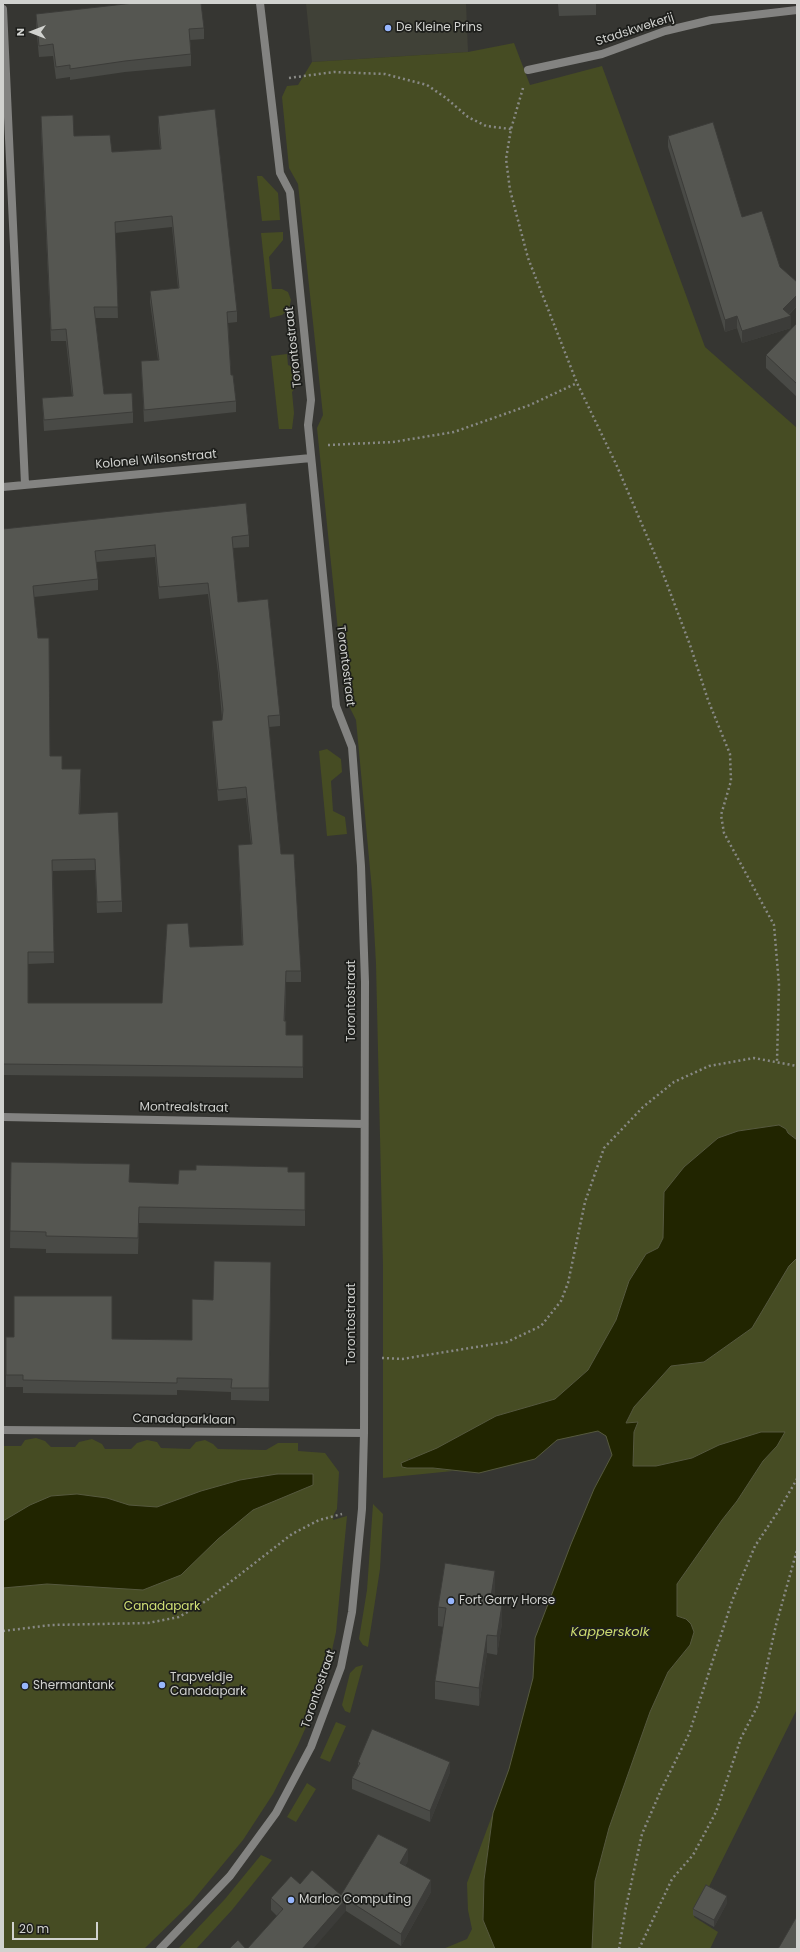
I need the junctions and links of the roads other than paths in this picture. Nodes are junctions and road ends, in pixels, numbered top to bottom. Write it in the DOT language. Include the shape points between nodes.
graph roads {
  1 [pos="260,3"];
  2 [pos="3,9"];
  3 [pos="797,10"];
  4 [pos="528,70"];
  5 [pos="311,458"];
  6 [pos="25,484"];
  7 [pos="3,487"];
  8 [pos="3,1117"];
  9 [pos="364,1124"];
  10 [pos="3,1430"];
  11 [pos="364,1433"];
  12 [pos="160,1949"];
  1 -- 5 [label="street, Torontostraat" via="280,173 290,192 311,400 308,425"];
  2 -- 6 [label="street"];
  3 -- 4 [label="street, Stadskwekerij" via="711,20 665,31 602,54"];
  5 -- 6 [label="street, Kolonel Wilsonstraat"];
  5 -- 9 [label="street, Torontostraat" via="336,706 352,747 361,866 365,982"];
  6 -- 7 [label="street, Kolonel Wilsonstraat"];
  8 -- 9 [label="street, Montrealstraat"];
  9 -- 11 [label="street, Torontostraat"];
  10 -- 11 [label="street, Canadaparklaan"];
  11 -- 12 [label="street, Torontostraat" via="362,1509 352,1612 341,1667 311,1747 276,1814 230,1876"];
}
